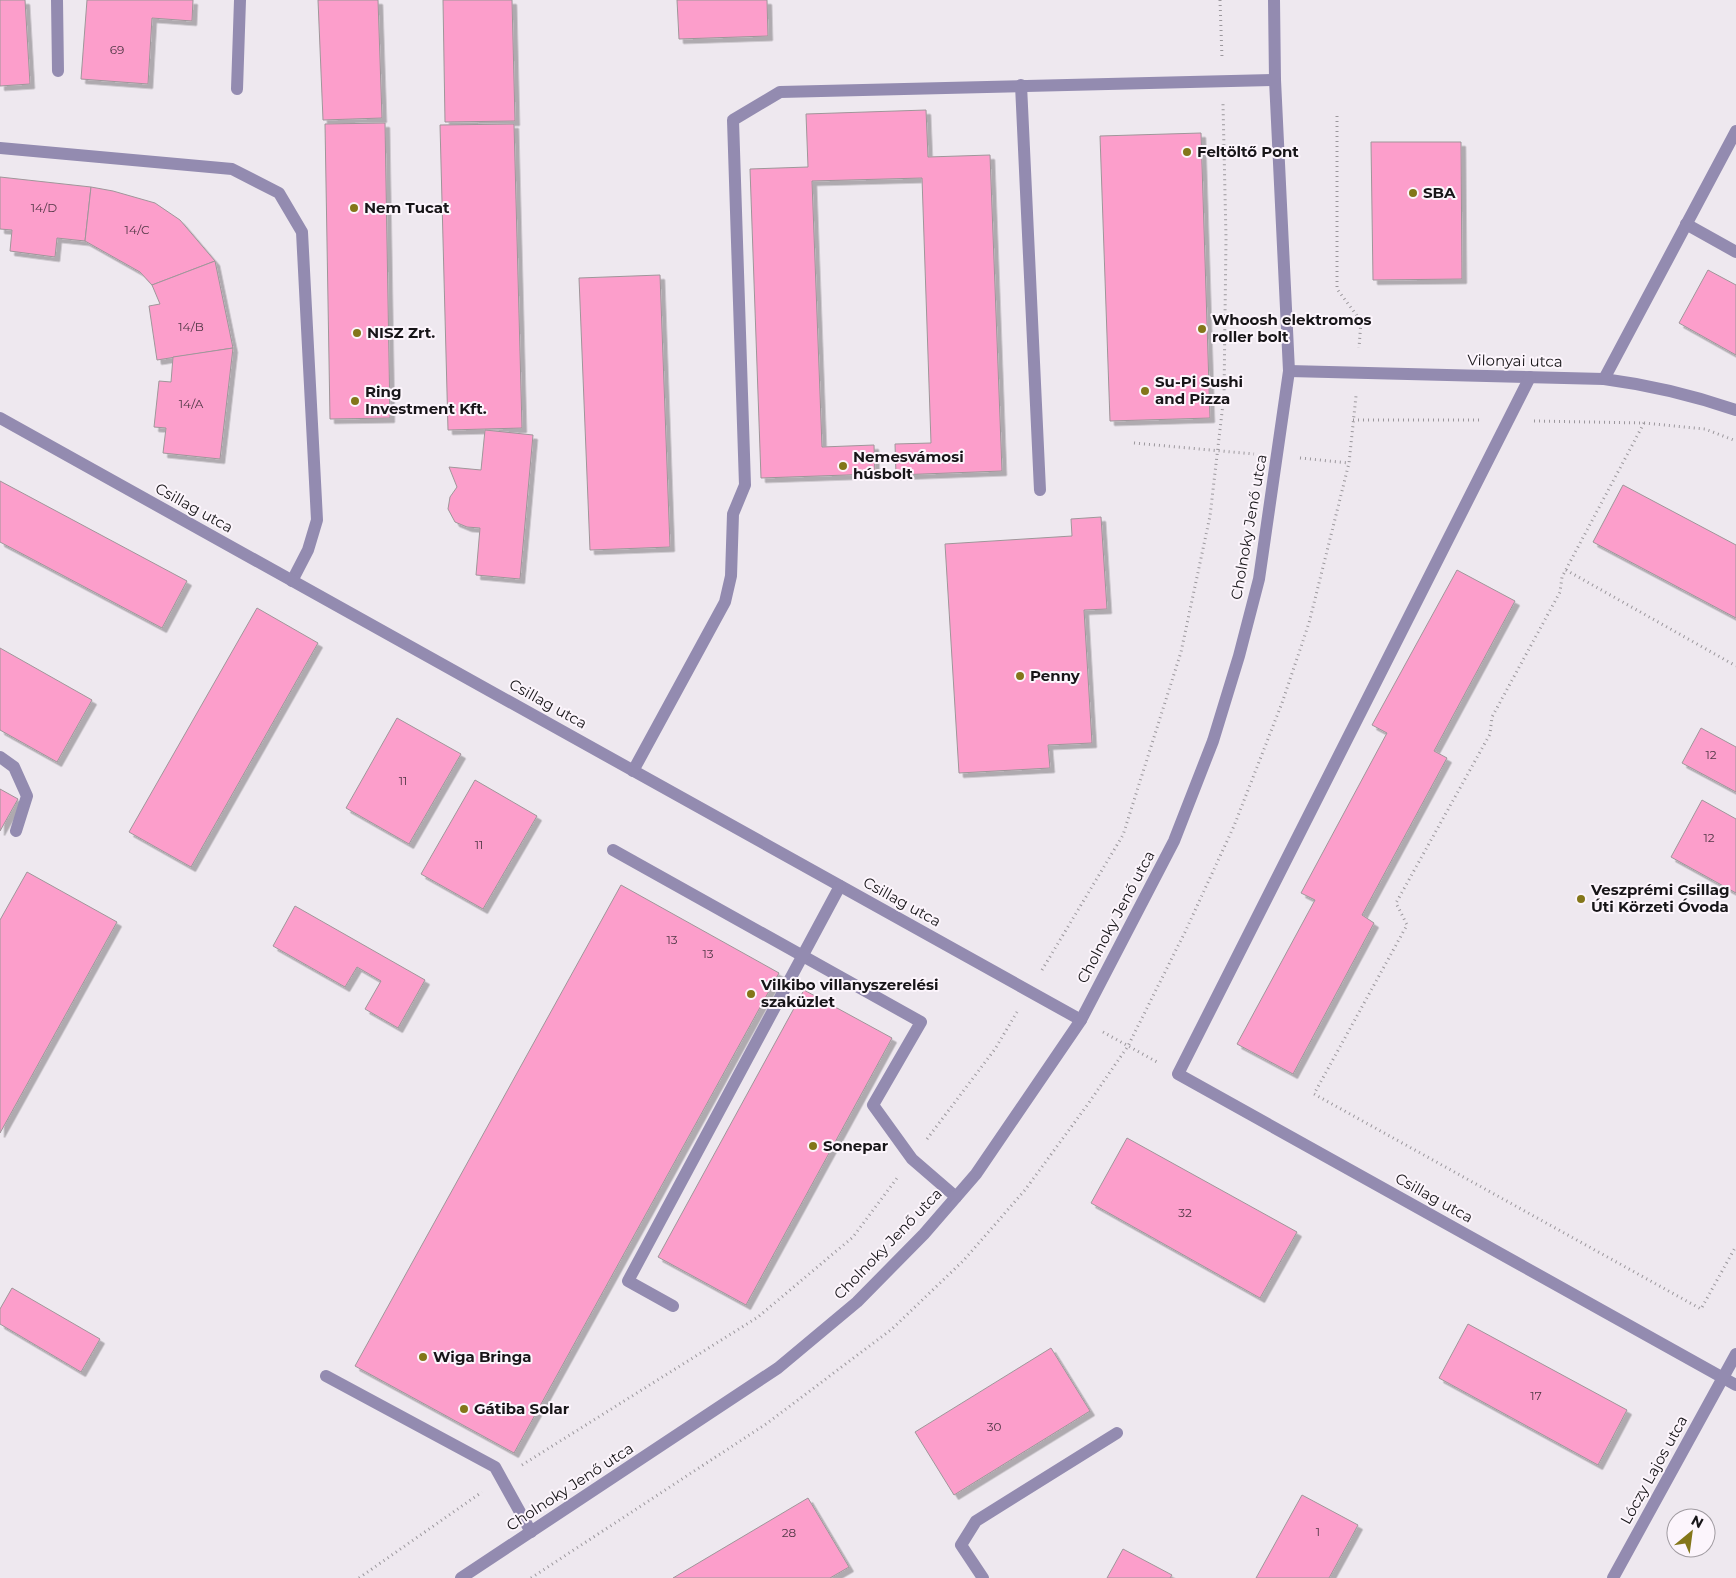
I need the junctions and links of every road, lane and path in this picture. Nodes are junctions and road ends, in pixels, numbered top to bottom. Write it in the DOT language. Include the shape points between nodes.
graph roads {
  1 [pos="57,0"];
  2 [pos="240,0"];
  3 [pos="1220,0"];
  4 [pos="1274,0"];
  5 [pos="58,71"];
  6 [pos="1222,80"];
  7 [pos="1274,80"];
  8 [pos="1021,85"];
  9 [pos="237,89"];
  10 [pos="1337,116"];
  11 [pos="1736,131"];
  12 [pos="0,148"];
  13 [pos="1686,224"];
  14 [pos="1736,252"];
  15 [pos="1289,371"];
  16 [pos="1358,374"];
  17 [pos="1530,378"];
  18 [pos="1604,379"];
  19 [pos="1736,410"];
  20 [pos="0,418"];
  21 [pos="1353,420"];
  22 [pos="1509,420"];
  23 [pos="1644,423"];
  24 [pos="1736,442"];
  25 [pos="1134,443"];
  26 [pos="1219,451"];
  27 [pos="1278,456"];
  28 [pos="1349,462"];
  29 [pos="1040,490"];
  30 [pos="1566,570"];
  31 [pos="292,581"];
  32 [pos="1736,666"];
  33 [pos="0,757"];
  34 [pos="634,771"];
  35 [pos="16,831"];
  36 [pos="613,850"];
  37 [pos="840,886"];
  38 [pos="803,956"];
  39 [pos="1030,991"];
  40 [pos="1081,1020"];
  41 [pos="1128,1046"];
  42 [pos="1178,1074"];
  43 [pos="912,1158"];
  44 [pos="956,1198"];
  45 [pos="1736,1246"];
  46 [pos="673,1306"];
  47 [pos="1736,1354"];
  48 [pos="326,1376"];
  49 [pos="1723,1378"];
  50 [pos="1736,1385"];
  51 [pos="1117,1433"];
  52 [pos="501,1479"];
  53 [pos="531,1532"];
  54 [pos="359,1578"];
  55 [pos="461,1578"];
  56 [pos="531,1578"];
  57 [pos="983,1578"];
  58 [pos="1613,1578"];
  1 -- 5 [label="street"];
  2 -- 9 [label="street"];
  3 -- 6 [label="path"];
  4 -- 7 [label="street, Cholnoky Jenő utca"];
  6 -- 7 [label="street"];
  6 -- 8 [label="street"];
  6 -- 26 [label="path" via="1226,238 1224,395"];
  7 -- 15 [label="street, Cholnoky Jenő utca"];
  8 -- 29 [label="street"];
  8 -- 34 [label="street" via="780,92 733,120 746,484 732,514 731,576 725,602"];
  10 -- 16 [label="path" via="1337,289 1361,321"];
  11 -- 13 [label="street"];
  12 -- 31 [label="street" via="232,169 279,193 302,232 317,520 308,550"];
  13 -- 14 [label="street"];
  13 -- 18 [label="street"];
  15 -- 16 [label="street, Vilonyai utca"];
  15 -- 27 [label="street, Cholnoky Jenő utca"];
  16 -- 17 [label="street, Vilonyai utca"];
  16 -- 21 [label="path"];
  17 -- 18 [label="street, Vilonyai utca"];
  17 -- 22 [label="street"];
  18 -- 19 [label="street, Vilonyai utca" via="1649,385"];
  20 -- 31 [label="street, Csillag utca"];
  21 -- 22 [label="path"];
  21 -- 28 [label="path"];
  22 -- 23 [label="path"];
  22 -- 42 [label="street"];
  23 -- 24 [label="path" via="1705,429"];
  23 -- 30 [label="path"];
  25 -- 26 [label="path"];
  26 -- 27 [label="path"];
  26 -- 39 [label="path" via="1210,516 1181,652 1123,836"];
  27 -- 28 [label="path"];
  27 -- 40 [label="street, Cholnoky Jenő utca" via="1260,579 1213,741 1174,841"];
  28 -- 41 [label="path" via="1309,623 1282,703 1234,826"];
  30 -- 32 [label="path"];
  30 -- 45 [label="path" via="1560,592 1492,717 1490,734 1396,903 1407,925 1314,1094 1701,1309"];
  31 -- 34 [label="street, Csillag utca"];
  33 -- 35 [label="street" via="14,768 27,796"];
  34 -- 37 [label="street, Csillag utca"];
  36 -- 38 [label="street"];
  37 -- 38 [label="street"];
  37 -- 39 [label="street, Csillag utca"];
  38 -- 43 [label="street" via="921,1022 873,1105"];
  38 -- 46 [label="street" via="628,1281"];
  39 -- 40 [label="street, Csillag utca"];
  39 -- 43 [label="path" via="994,1050"];
  40 -- 44 [label="street, Cholnoky Jenő utca" via="976,1174"];
  41 -- 42 [label="path"];
  41 -- 56 [label="path" via="1025,1190 964,1260 892,1329 766,1424"];
  42 -- 49 [label="street, Csillag utca"];
  43 -- 44 [label="street"];
  43 -- 52 [label="path" via="853,1237 758,1317"];
  44 -- 53 [label="street, Cholnoky Jenő utca" via="857,1302 778,1368"];
  47 -- 49 [label="street"];
  48 -- 52 [label="street" via="495,1467"];
  49 -- 50 [label="street, Csillag utca"];
  49 -- 58 [label="street, Lóczy Lajos utca"];
  51 -- 57 [label="street" via="976,1522 961,1545"];
  52 -- 53 [label="street"];
  52 -- 54 [label="path"];
  53 -- 55 [label="street, Cholnoky Jenő utca"];
}
